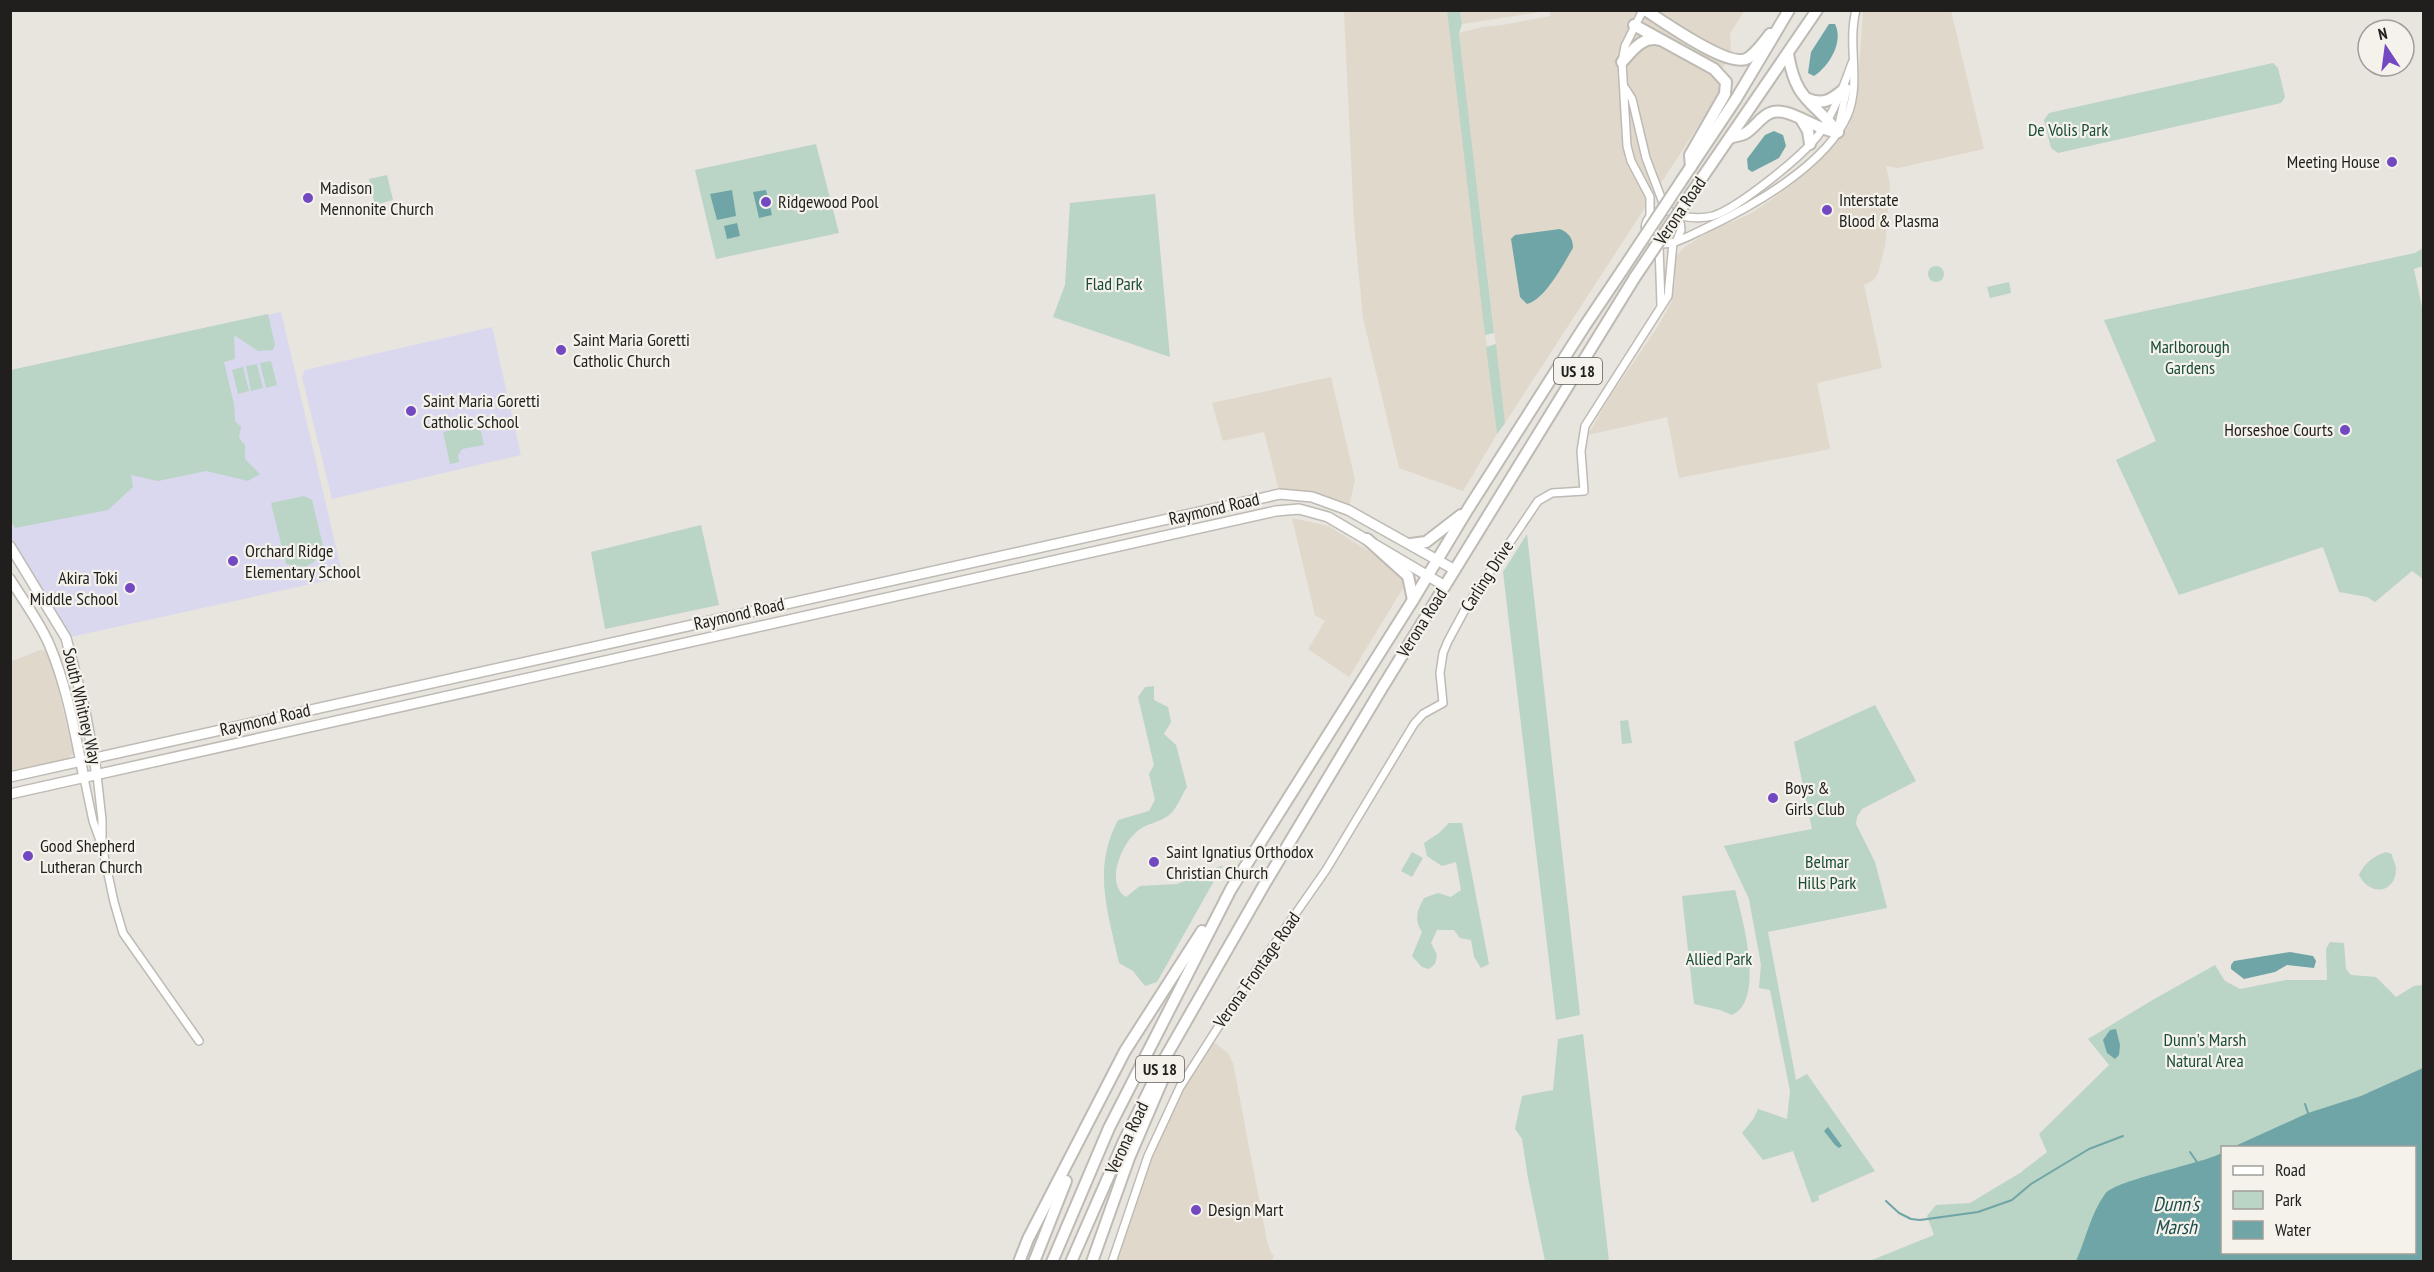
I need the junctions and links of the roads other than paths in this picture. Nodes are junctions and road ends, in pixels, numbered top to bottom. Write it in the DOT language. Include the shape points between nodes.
graph roads {
  1 [pos="1644,10"];
  2 [pos="1817,10"];
  3 [pos="1856,10"];
  4 [pos="1788,13"];
  5 [pos="1634,25"];
  6 [pos="1667,43"];
  7 [pos="1788,54"];
  8 [pos="1622,62"];
  9 [pos="1852,63"];
  10 [pos="1845,84"];
  11 [pos="1625,88"];
  12 [pos="1802,96"];
  13 [pos="1800,119"];
  14 [pos="1824,124"];
  15 [pos="1838,132"];
  16 [pos="1730,138"];
  17 [pos="1810,144"];
  18 [pos="1691,167"];
  19 [pos="1666,210"];
  20 [pos="1676,215"];
  21 [pos="1650,216"];
  22 [pos="1675,241"];
  23 [pos="1659,245"];
  24 [pos="1661,308"];
  25 [pos="1468,509"];
  26 [pos="1367,539"];
  27 [pos="1411,544"];
  28 [pos="10,546"];
  29 [pos="1438,559"];
  30 [pos="1455,570"];
  31 [pos="10,579"];
  32 [pos="1426,580"];
  33 [pos="1445,585"];
  34 [pos="1413,600"];
  35 [pos="1443,703"];
  36 [pos="94,759"];
  37 [pos="81,762"];
  38 [pos="97,776"];
  39 [pos="10,777"];
  40 [pos="84,778"];
  41 [pos="10,794"];
  42 [pos="102,846"];
  43 [pos="1231,889"];
  44 [pos="1193,1011"];
  45 [pos="199,1041"];
  46 [pos="1085,1130"];
  47 [pos="1019,1262"];
  48 [pos="1034,1262"];
  49 [pos="1052,1262"];
  50 [pos="1071,1262"];
  51 [pos="1092,1262"];
  52 [pos="1112,1262"];
  1 -- 4 [label="highway" via="1733,60 1749,58"];
  1 -- 5 [label="street"];
  2 -- 7 [label="highway, Verona Road / US 18"];
  3 -- 9 [label="street"];
  4 -- 18 [label="highway, Verona Road / US 18"];
  5 -- 6 [label="highway"];
  5 -- 8 [label="street" via="1624,46"];
  6 -- 8 [label="highway" via="1648,39"];
  6 -- 18 [label="highway" via="1714,69 1727,85 1690,155"];
  7 -- 12 [label="highway" via="1791,74"];
  7 -- 16 [label="highway, Verona Road / US 18"];
  8 -- 11 [label="street"];
  9 -- 10 [label="street"];
  9 -- 15 [label="street" via="1852,100"];
  10 -- 12 [label="highway" via="1826,102"];
  10 -- 14 [label="street"];
  10 -- 15 [label="street"];
  11 -- 19 [label="street" via="1632,99 1646,158"];
  11 -- 21 [label="street" via="1627,146 1650,197"];
  12 -- 14 [label="highway"];
  13 -- 14 [label="highway"];
  13 -- 16 [label="highway" via="1781,110 1771,112 1746,133"];
  13 -- 17 [label="highway"];
  14 -- 15 [label="highway"];
  14 -- 17 [label="street"];
  15 -- 22 [label="street" via="1810,162 1756,202"];
  16 -- 30 [label="highway, Verona Road / US 18, bridge" via="1635,277"];
  17 -- 20 [label="street" via="1730,208 1695,219"];
  18 -- 25 [label="highway, Verona Road / US 18, bridge"];
  19 -- 20 [label="street"];
  19 -- 21 [label="street"];
  20 -- 22 [label="street" via="1681,230"];
  21 -- 23 [label="street" via="1646,233"];
  22 -- 23 [label="street"];
  22 -- 24 [label="street" via="1668,296"];
  23 -- 24 [label="street"];
  24 -- 35 [label="street, Carling Drive" via="1585,426 1581,452 1584,491 1547,495 1538,501 1468,604 1448,641 1440,673"];
  25 -- 27 [label="highway" via="1426,542"];
  25 -- 29 [label="highway, Verona Road / US 18"];
  26 -- 32 [label="main road, Raymond Road"];
  26 -- 34 [label="highway" via="1408,576"];
  26 -- 38 [label="main road, Raymond Road" via="1320,514 1276,511"];
  27 -- 29 [label="main road, Raymond Road"];
  27 -- 36 [label="main road, Raymond Road" via="1323,499 1280,494"];
  28 -- 36 [label="main road, South Whitney Way" via="66,638"];
  29 -- 30 [label="main road, Raymond Road"];
  29 -- 32 [label="highway, Verona Road / US 18"];
  30 -- 33 [label="highway, Verona Road / US 18"];
  31 -- 37 [label="main road, South Whitney Way" via="48,641"];
  32 -- 33 [label="main road, Raymond Road"];
  32 -- 34 [label="highway, Verona Road / US 18"];
  33 -- 44 [label="highway, Verona Road / US 18" via="1264,885"];
  34 -- 43 [label="highway, Verona Road / US 18"];
  35 -- 52 [label="street, Verona Frontage Road" via="1414,724 1326,870 1180,1087 1148,1156"];
  36 -- 37 [label="main road, Raymond Road"];
  36 -- 38 [label="main road, South Whitney Way"];
  37 -- 39 [label="main road, Raymond Road"];
  37 -- 40 [label="main road, South Whitney Way"];
  38 -- 40 [label="main road, Raymond Road"];
  38 -- 42 [label="street, South Whitney Way"];
  40 -- 41 [label="main road, Raymond Road"];
  40 -- 42 [label="street, South Whitney Way"];
  42 -- 45 [label="street, South Whitney Way" via="123,933"];
  43 -- 46 [label="highway" via="1159,995"];
  43 -- 49 [label="highway, Verona Road / US 18" via="1109,1128"];
  44 -- 50 [label="highway, Verona Road / US 18" via="1124,1141"];
  44 -- 51 [label="highway" via="1137,1140"];
  46 -- 47 [label="highway"];
  46 -- 48 [label="highway"];
}
